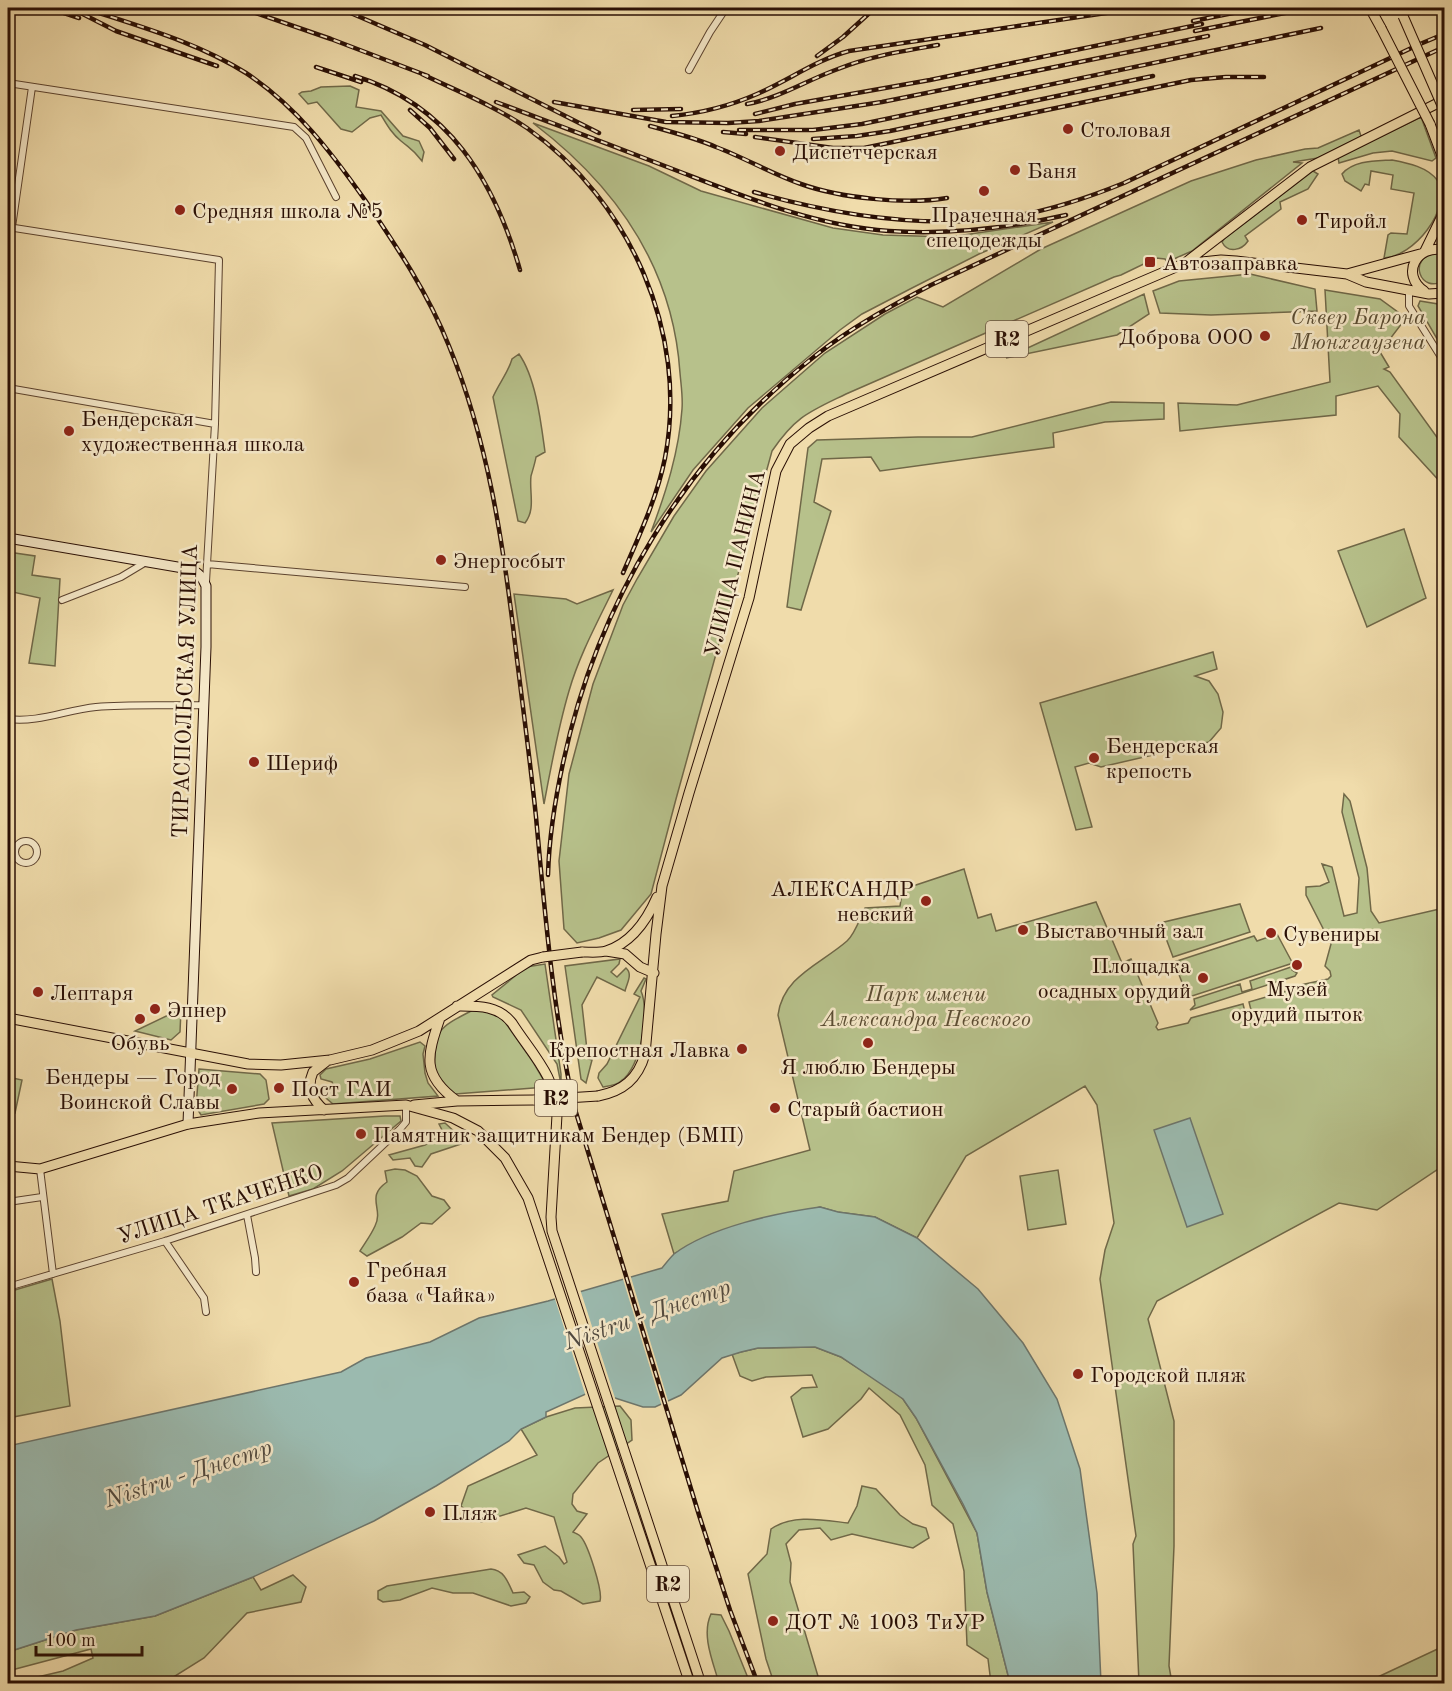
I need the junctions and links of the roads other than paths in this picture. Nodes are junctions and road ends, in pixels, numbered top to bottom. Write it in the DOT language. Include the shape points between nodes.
graph roads {
  1 [pos="726,8"];
  2 [pos="1371,8"];
  3 [pos="1402,12"];
  4 [pos="689,70"];
  5 [pos="8,83"];
  6 [pos="32,87"];
  7 [pos="1444,100"];
  8 [pos="1444,110"];
  9 [pos="1444,161"];
  10 [pos="336,197"];
  11 [pos="1444,212"];
  12 [pos="10,227"];
  13 [pos="1444,250"];
  14 [pos="1423,253"];
  15 [pos="1183,264"];
  16 [pos="1347,273"];
  17 [pos="1409,290"];
  18 [pos="1444,293"];
  19 [pos="1429,294"];
  20 [pos="1444,362"];
  21 [pos="8,387"];
  22 [pos="215,424"];
  23 [pos="8,538"];
  24 [pos="147,561"];
  25 [pos="207,564"];
  26 [pos="206,586"];
  27 [pos="465,587"];
  28 [pos="62,600"];
  29 [pos="204,705"];
  30 [pos="8,719"];
  31 [pos="662,886"];
  32 [pos="606,951"];
  33 [pos="654,973"];
  34 [pos="457,1006"];
  35 [pos="8,1018"];
  36 [pos="440,1018"];
  37 [pos="191,1054"];
  38 [pos="330,1060"];
  39 [pos="457,1101"];
  40 [pos="406,1106"];
  41 [pos="324,1110"];
  42 [pos="188,1124"];
  43 [pos="8,1166"];
  44 [pos="40,1169"];
  45 [pos="42,1197"];
  46 [pos="8,1202"];
  47 [pos="247,1215"];
  48 [pos="165,1241"];
  49 [pos="256,1272"];
  50 [pos="53,1274"];
  51 [pos="8,1287"];
  52 [pos="206,1312"];
  53 [pos="690,1683"];
  54 [pos="701,1683"];
  1 -- 4 [label="street"];
  2 -- 9 [label="main road, bridge" via="1430,124"];
  3 -- 8 [label="main road, bridge"];
  5 -- 6 [label="street"];
  6 -- 10 [label="street" via="294,126 306,138"];
  6 -- 12 [label="street"];
  7 -- 15 [label="main road" via="1310,167"];
  11 -- 14 [label="main road"];
  12 -- 22 [label="street, ТИРАСПОЛЬСКАЯ УЛИЦА" via="219,260"];
  13 -- 14 [label="main road" via="1434,248"];
  14 -- 16 [label="main road, R2"];
  14 -- 19 [label="main road" via="1415,261 1413,276 1416,284"];
  15 -- 16 [label="main road, УЛИЦА ПАНИНА / R2" via="1229,260"];
  15 -- 31 [label="main road, УЛИЦА ПАНИНА / R2" via="828,416 790,444 776,471 749,598"];
  16 -- 17 [label="main road, R2" via="1366,282"];
  17 -- 19 [label="main road, R2"];
  17 -- 20 [label="street" via="1409,306"];
  18 -- 19 [label="main road, R2"];
  21 -- 22 [label="street"];
  22 -- 25 [label="street, ТИРАСПОЛЬСКАЯ УЛИЦА"];
  23 -- 24 [label="main road"];
  24 -- 26 [label="main road" via="197,572"];
  24 -- 28 [label="street" via="121,577"];
  25 -- 26 [label="street, ТИРАСПОЛЬСКАЯ УЛИЦА"];
  25 -- 27 [label="street"];
  26 -- 29 [label="main road, ТИРАСПОЛЬСКАЯ УЛИЦА"];
  29 -- 30 [label="street" via="94,707 21,721"];
  29 -- 37 [label="main road, ТИРАСПОЛЬСКАЯ УЛИЦА"];
  31 -- 32 [label="main road, R2" via="638,931"];
  31 -- 33 [label="main road, R2"];
  32 -- 33 [label="main road" via="625,954"];
  32 -- 34 [label="main road, R2, bridge" via="531,960"];
  33 -- 39 [label="main road, R2, bridge" via="641,1067 615,1093"];
  34 -- 36 [label="main road, R2"];
  34 -- 54 [label="main road, R2" via="481,1006 504,1014 554,1087 557,1108 552,1232"];
  35 -- 37 [label="main road"];
  36 -- 38 [label="main road, R2" via="392,1043"];
  36 -- 39 [label="main road" via="430,1047 430,1070 440,1087"];
  37 -- 38 [label="main road" via="265,1065"];
  37 -- 42 [label="main road, ТИРАСПОЛЬСКАЯ УЛИЦА"];
  38 -- 41 [label="main road" via="318,1066 310,1078 311,1095"];
  39 -- 40 [label="main road, R2"];
  40 -- 41 [label="main road, R2"];
  40 -- 47 [label="street, УЛИЦА ТКАЧЕНКО" via="406,1122 348,1178"];
  40 -- 53 [label="main road, R2" via="453,1118 488,1139 505,1158 528,1198"];
  41 -- 42 [label="main road" via="259,1113"];
  42 -- 44 [label="main road"];
  43 -- 44 [label="main road"];
  44 -- 45 [label="street"];
  45 -- 46 [label="street"];
  45 -- 50 [label="street"];
  47 -- 48 [label="street, УЛИЦА ТКАЧЕНКО"];
  47 -- 49 [label="street"];
  48 -- 50 [label="street, УЛИЦА ТКАЧЕНКО"];
  48 -- 52 [label="street" via="204,1298"];
  50 -- 51 [label="street, УЛИЦА ТКАЧЕНКО"];
}
